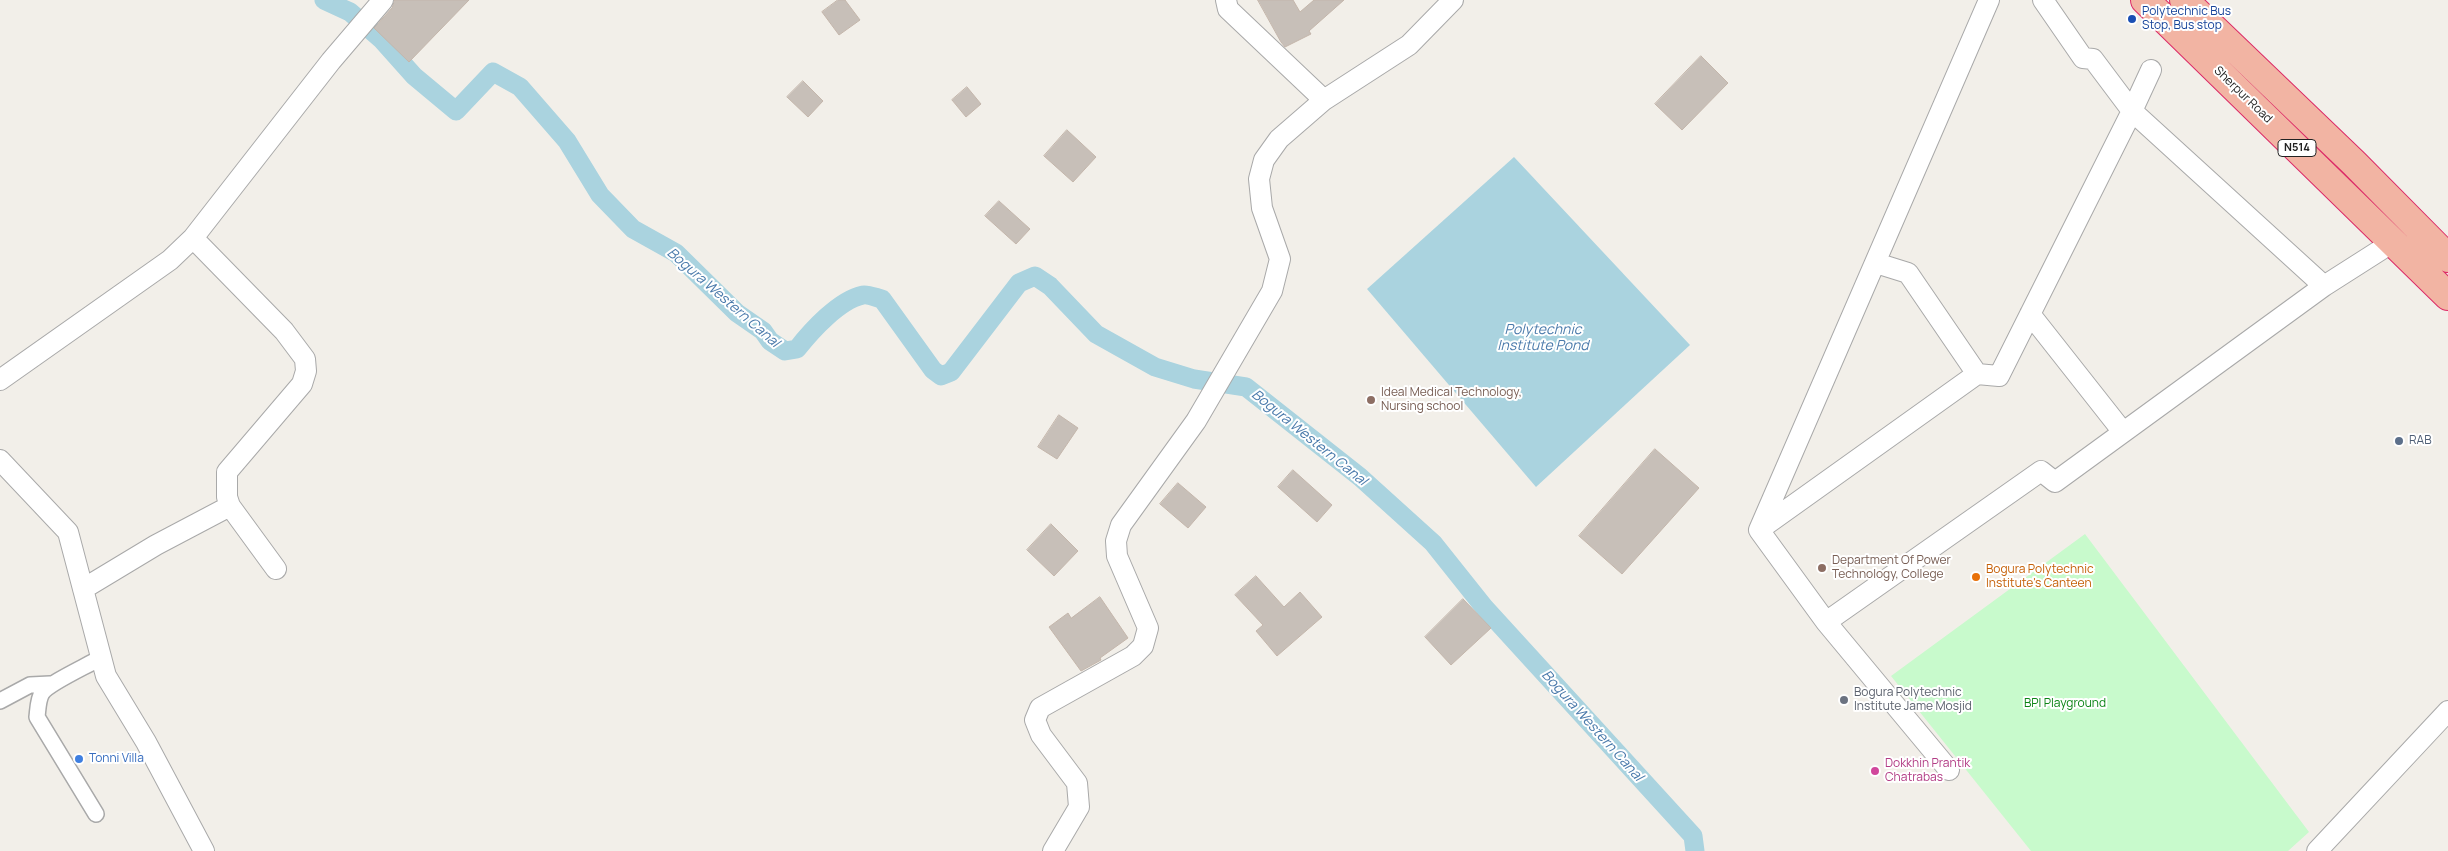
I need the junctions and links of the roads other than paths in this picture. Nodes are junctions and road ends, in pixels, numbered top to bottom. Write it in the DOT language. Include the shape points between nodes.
graph roads {
  1 [pos="383,0"];
  2 [pos="1226,0"];
  3 [pos="1453,0"];
  4 [pos="1990,0"];
  5 [pos="2043,0"];
  6 [pos="2145,0"];
  7 [pos="2184,0"];
  8 [pos="2151,70"];
  9 [pos="1324,100"];
  10 [pos="2132,111"];
  11 [pos="193,238"];
  12 [pos="2393,242"];
  13 [pos="2448,258"];
  14 [pos="1876,263"];
  15 [pos="2324,286"];
  16 [pos="2448,296"];
  17 [pos="2030,314"];
  18 [pos="1977,374"];
  19 [pos="0,380"];
  20 [pos="2124,432"];
  21 [pos="0,460"];
  22 [pos="230,506"];
  23 [pos="1759,530"];
  24 [pos="276,569"];
  25 [pos="83,590"];
  26 [pos="1826,622"];
  27 [pos="100,658"];
  28 [pos="50,684"];
  29 [pos="0,701"];
  30 [pos="2448,711"];
  31 [pos="1949,770"];
  32 [pos="96,814"];
  33 [pos="204,851"];
  34 [pos="1053,851"];
  35 [pos="2317,851"];
  1 -- 11 [label="street"];
  2 -- 9 [label="street" via="1228,9"];
  3 -- 9 [label="street" via="1409,45"];
  4 -- 14 [label="street"];
  5 -- 10 [label="street" via="2083,58 2093,59"];
  6 -- 12 [label="highway, Sherpur Road / N514"];
  7 -- 13 [label="highway, N514"];
  8 -- 10 [label="street"];
  9 -- 34 [label="street" via="1279,139 1264,160 1259,179 1262,208 1280,259 1272,291 1196,421 1121,525 1116,541 1117,556 1148,628 1143,646 1133,656 1040,708 1035,720 1041,735 1077,783 1079,807"];
  10 -- 15 [label="street"];
  10 -- 17 [label="street"];
  11 -- 19 [label="street" via="170,260"];
  11 -- 22 [label="street" via="284,331 305,359 302,384 227,472"];
  12 -- 15 [label="street"];
  12 -- 16 [label="highway, Sherpur Road / N514"];
  14 -- 18 [label="street" via="1908,272"];
  14 -- 23 [label="street"];
  15 -- 20 [label="street"];
  17 -- 18 [label="street" via="1999,376"];
  17 -- 20 [label="street"];
  18 -- 23 [label="street"];
  20 -- 26 [label="street" via="2055,482 2041,471"];
  21 -- 25 [label="street" via="68,532"];
  22 -- 24 [label="street"];
  22 -- 25 [label="street" via="156,545"];
  23 -- 26 [label="street"];
  25 -- 27 [label="street"];
  26 -- 31 [label="street"];
  27 -- 28 [label="street"];
  27 -- 33 [label="street" via="106,676 146,742"];
  28 -- 29 [label="street" via="30,684"];
  28 -- 32 [label="street" via="41,694 37,717"];
  30 -- 35 [label="street"];
}
